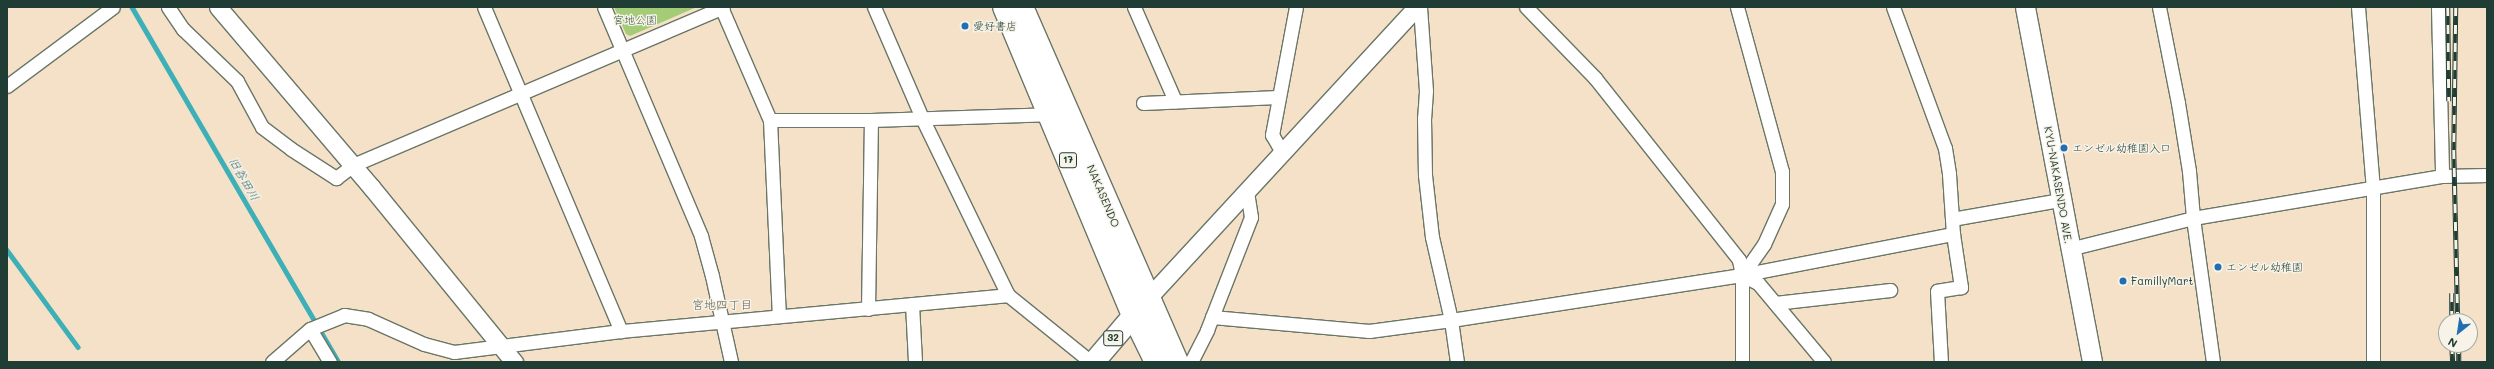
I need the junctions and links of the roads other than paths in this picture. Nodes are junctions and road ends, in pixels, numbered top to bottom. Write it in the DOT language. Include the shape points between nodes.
graph roads {
  1 [pos="113,7"];
  2 [pos="168,7"];
  3 [pos="218,7"];
  4 [pos="484,7"];
  5 [pos="604,7"];
  6 [pos="722,7"];
  7 [pos="874,7"];
  8 [pos="1004,7"];
  9 [pos="1022,7"];
  10 [pos="1135,7"];
  11 [pos="1296,7"];
  12 [pos="1416,7"];
  13 [pos="1420,7"];
  14 [pos="1526,7"];
  15 [pos="1737,7"];
  16 [pos="1893,7"];
  17 [pos="2025,7"];
  18 [pos="2159,7"];
  19 [pos="2358,7"];
  20 [pos="2438,7"];
  21 [pos="622,50"];
  22 [pos="7,86"];
  23 [pos="522,93"];
  24 [pos="1278,97"];
  25 [pos="1175,101"];
  26 [pos="1143,103"];
  27 [pos="1048,114"];
  28 [pos="922,118"];
  29 [pos="770,120"];
  30 [pos="872,120"];
  31 [pos="1282,152"];
  32 [pos="354,165"];
  33 [pos="2487,175"];
  34 [pos="2442,176"];
  35 [pos="2374,190"];
  36 [pos="1247,191"];
  37 [pos="2060,200"];
  38 [pos="2193,218"];
  39 [pos="1952,219"];
  40 [pos="1953,234"];
  41 [pos="2069,249"];
  42 [pos="1742,275"];
  43 [pos="1890,290"];
  44 [pos="1008,295"];
  45 [pos="1775,303"];
  46 [pos="912,304"];
  47 [pos="1140,306"];
  48 [pos="868,308"];
  49 [pos="779,315"];
  50 [pos="1212,317"];
  51 [pos="1451,320"];
  52 [pos="723,322"];
  53 [pos="310,329"];
  54 [pos="621,331"];
  55 [pos="500,345"];
  56 [pos="511,361"];
  57 [pos="272,362"];
  58 [pos="330,362"];
  59 [pos="731,362"];
  60 [pos="915,362"];
  61 [pos="1092,362"];
  62 [pos="1156,362"];
  63 [pos="1177,362"];
  64 [pos="1191,362"];
  65 [pos="1457,362"];
  66 [pos="1742,362"];
  67 [pos="1824,362"];
  68 [pos="1941,362"];
  69 [pos="2092,362"];
  70 [pos="2213,362"];
  71 [pos="2373,362"];
  1 -- 22 [label="street"];
  2 -- 32 [label="street" via="183,29 237,82 262,127 336,178"];
  3 -- 32 [label="street"];
  4 -- 23 [label="street"];
  5 -- 21 [label="street"];
  6 -- 21 [label="street"];
  6 -- 29 [label="street"];
  7 -- 28 [label="street"];
  8 -- 27 [label="highway, NAKASENDO / 17"];
  9 -- 47 [label="highway, NAKASENDO / 17"];
  10 -- 25 [label="street"];
  11 -- 24 [label="street"];
  12 -- 31 [label="street"];
  13 -- 51 [label="street" via="1426,91 1425,175 1432,237"];
  14 -- 42 [label="street" via="1595,78 1647,142 1739,260"];
  15 -- 42 [label="street" via="1782,171 1782,204 1764,244"];
  16 -- 39 [label="street" via="1945,148"];
  17 -- 37 [label="main road, KYU-NAKASENDO AVE."];
  18 -- 38 [label="street" via="2189,170"];
  19 -- 35 [label="street"];
  20 -- 34 [label="street"];
  21 -- 23 [label="street"];
  21 -- 52 [label="street" via="701,236"];
  23 -- 32 [label="street"];
  23 -- 54 [label="street"];
  24 -- 25 [label="street"];
  24 -- 31 [label="street" via="1272,135"];
  25 -- 26 [label="street"];
  27 -- 28 [label="street"];
  27 -- 47 [label="highway, NAKASENDO / 17"];
  28 -- 30 [label="street"];
  28 -- 44 [label="street"];
  29 -- 30 [label="street"];
  29 -- 49 [label="street"];
  30 -- 48 [label="street"];
  31 -- 36 [label="street"];
  32 -- 55 [label="street"];
  33 -- 34 [label="street"];
  34 -- 35 [label="street"];
  35 -- 38 [label="street"];
  35 -- 71 [label="street"];
  36 -- 47 [label="street"];
  36 -- 50 [label="street" via="1251,217"];
  37 -- 39 [label="street"];
  37 -- 41 [label="main road, KYU-NAKASENDO AVE."];
  38 -- 41 [label="street"];
  38 -- 70 [label="street"];
  39 -- 40 [label="street"];
  40 -- 42 [label="street"];
  40 -- 68 [label="street" via="1961,287 1937,291"];
  41 -- 69 [label="main road, KYU-NAKASENDO AVE."];
  42 -- 45 [label="street" via="1758,283"];
  42 -- 51 [label="street"];
  42 -- 66 [label="street"];
  43 -- 45 [label="street"];
  44 -- 46 [label="street"];
  44 -- 61 [label="street"];
  45 -- 67 [label="street"];
  46 -- 48 [label="street"];
  46 -- 60 [label="street"];
  47 -- 61 [label="main road, 32"];
  47 -- 62 [label="highway, NAKASENDO / 17"];
  47 -- 63 [label="highway, NAKASENDO / 17"];
  48 -- 49 [label="street"];
  49 -- 52 [label="street"];
  50 -- 51 [label="street" via="1369,331"];
  50 -- 64 [label="street"];
  51 -- 65 [label="street"];
  52 -- 54 [label="street"];
  52 -- 59 [label="street"];
  53 -- 55 [label="street" via="334,318 351,315 368,319 424,344 454,352 470,352"];
  53 -- 57 [label="street"];
  53 -- 58 [label="street"];
  54 -- 55 [label="street"];
  55 -- 56 [label="street"];
}
